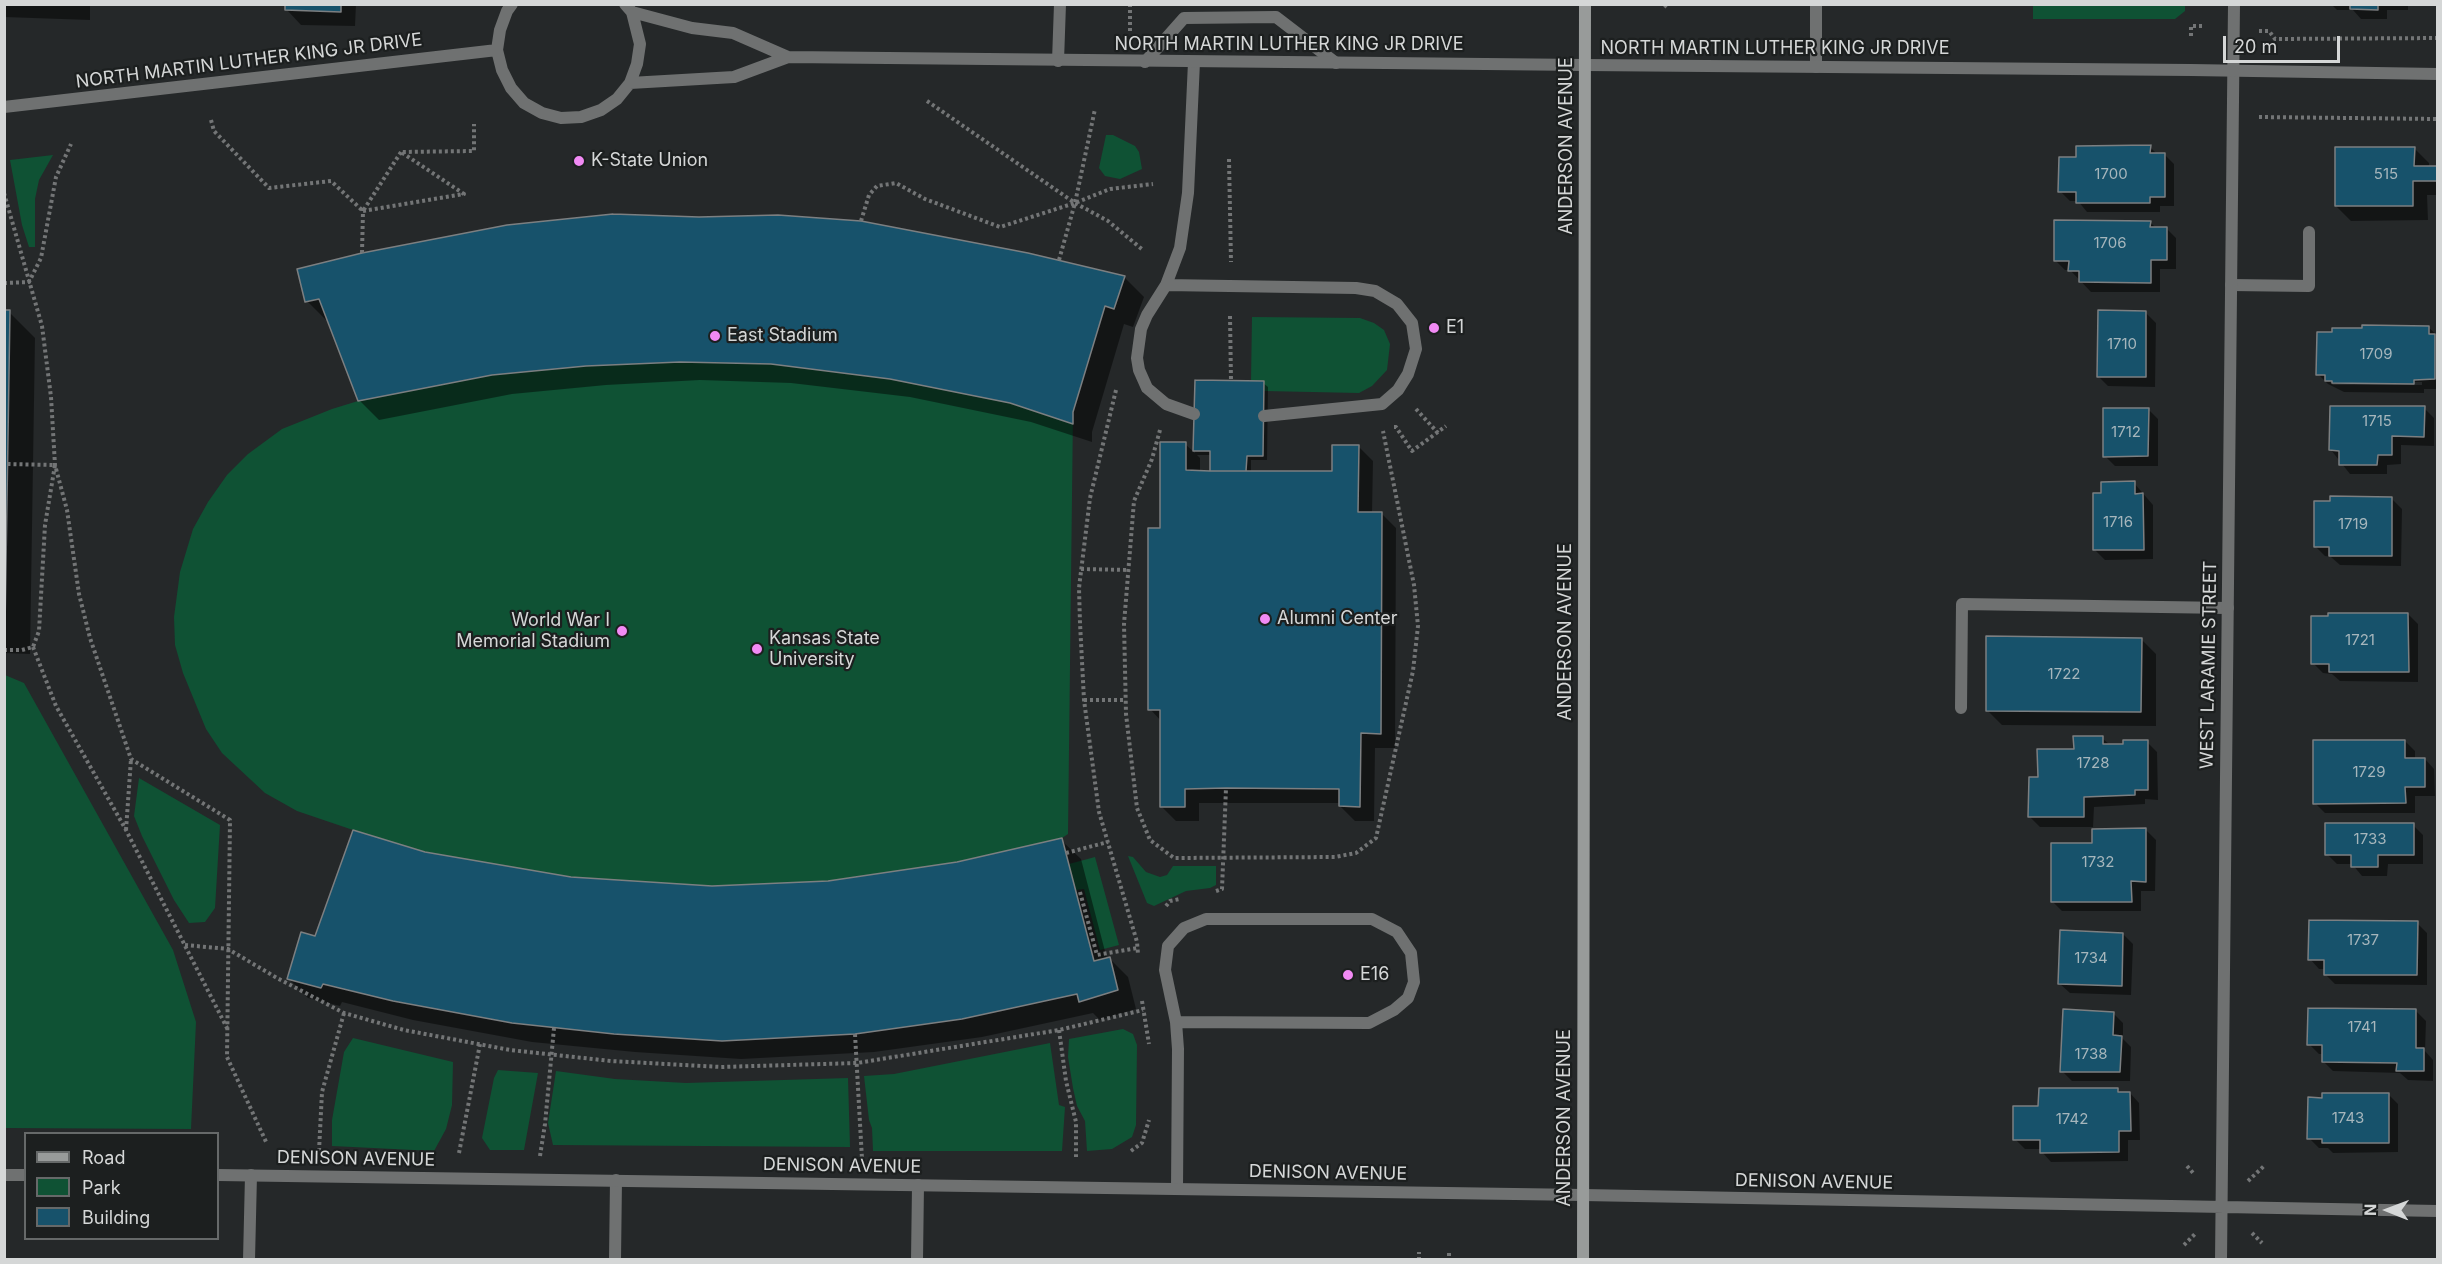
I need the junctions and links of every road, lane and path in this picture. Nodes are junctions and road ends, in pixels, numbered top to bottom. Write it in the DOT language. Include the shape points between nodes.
graph roads {
  1 [pos="513,4"];
  2 [pos="1060,4"];
  3 [pos="1130,4"];
  4 [pos="1585,4"];
  5 [pos="1816,4"];
  6 [pos="2234,4"];
  7 [pos="628,8"];
  8 [pos="2204,26"];
  9 [pos="2269,32"];
  10 [pos="2191,36"];
  11 [pos="1130,38"];
  12 [pos="2438,38"];
  13 [pos="497,50"];
  14 [pos="788,57"];
  15 [pos="1058,61"];
  16 [pos="1144,62"];
  17 [pos="1194,62"];
  18 [pos="1336,63"];
  19 [pos="1585,65"];
  20 [pos="1816,67"];
  21 [pos="2233,70"];
  22 [pos="2438,74"];
  23 [pos="630,83"];
  24 [pos="927,102"];
  25 [pos="4,107"];
  26 [pos="1095,110"];
  27 [pos="2255,117"];
  28 [pos="2438,119"];
  29 [pos="211,120"];
  30 [pos="474,124"];
  31 [pos="71,144"];
  32 [pos="401,152"];
  33 [pos="1229,159"];
  34 [pos="1153,184"];
  35 [pos="4,194"];
  36 [pos="1075,203"];
  37 [pos="363,211"];
  38 [pos="861,221"];
  39 [pos="2309,232"];
  40 [pos="1143,250"];
  41 [pos="362,253"];
  42 [pos="1059,260"];
  43 [pos="1231,268"];
  44 [pos="29,282"];
  45 [pos="4,283"];
  46 [pos="1166,285"];
  47 [pos="2231,285"];
  48 [pos="1230,316"];
  49 [pos="1231,381"];
  50 [pos="1116,390"];
  51 [pos="1398,390"];
  52 [pos="1194,414"];
  53 [pos="1264,416"];
  54 [pos="1446,426"];
  55 [pos="1396,427"];
  56 [pos="1159,430"];
  57 [pos="1383,431"];
  58 [pos="1438,433"];
  59 [pos="8,464"];
  60 [pos="55,465"];
  61 [pos="1082,569"];
  62 [pos="1129,570"];
  63 [pos="2228,608"];
  64 [pos="33,647"];
  65 [pos="4,650"];
  66 [pos="1084,700"];
  67 [pos="1126,700"];
  68 [pos="1961,708"];
  69 [pos="131,759"];
  70 [pos="1226,788"];
  71 [pos="126,830"];
  72 [pos="1108,842"];
  73 [pos="1066,853"];
  74 [pos="1224,858"];
  75 [pos="1222,889"];
  76 [pos="1080,892"];
  77 [pos="185,945"];
  78 [pos="1137,948"];
  79 [pos="228,949"];
  80 [pos="1138,957"];
  81 [pos="1142,992"];
  82 [pos="1143,1010"];
  83 [pos="344,1013"];
  84 [pos="1176,1022"];
  85 [pos="554,1028"];
  86 [pos="227,1029"];
  87 [pos="1059,1030"];
  88 [pos="855,1034"];
  89 [pos="480,1044"];
  90 [pos="1149,1045"];
  91 [pos="552,1054"];
  92 [pos="857,1063"];
  93 [pos="1150,1110"];
  94 [pos="267,1144"];
  95 [pos="1131,1151"];
  96 [pos="319,1152"];
  97 [pos="1076,1157"];
  98 [pos="539,1159"];
  99 [pos="458,1160"];
  100 [pos="862,1164"];
  101 [pos="4,1175"];
  102 [pos="24,1175"];
  103 [pos="219,1175"];
  104 [pos="251,1175"];
  105 [pos="616,1180"];
  106 [pos="918,1185"];
  107 [pos="1177,1189"];
  108 [pos="1583,1195"];
  109 [pos="2221,1206"];
  110 [pos="2438,1211"];
  111 [pos="1419,1252"];
  112 [pos="1449,1253"];
  113 [pos="249,1260"];
  114 [pos="615,1260"];
  115 [pos="917,1260"];
  116 [pos="1419,1260"];
  117 [pos="1449,1260"];
  118 [pos="1583,1260"];
  119 [pos="2221,1260"];
  1 -- 13 [label="street" via="500,30"];
  2 -- 15 [label="street"];
  3 -- 11 [label="path"];
  4 -- 19 [label="main road, ANDERSON AVENUE"];
  5 -- 20 [label="street"];
  6 -- 21 [label="street, WEST LARAMIE STREET"];
  7 -- 14 [label="street, NORTH MARTIN LUTHER KING JR DRIVE" via="692,28 733,33"];
  7 -- 23 [label="street" via="639,44"];
  8 -- 10 [label="path" via="2191,26"];
  9 -- 12 [label="path" via="2275,39"];
  13 -- 23 [label="street" via="511,88 524,103 561,118 601,110"];
  13 -- 25 [label="street, NORTH MARTIN LUTHER KING JR DRIVE"];
  14 -- 15 [label="street, NORTH MARTIN LUTHER KING JR DRIVE"];
  14 -- 23 [label="street, NORTH MARTIN LUTHER KING JR DRIVE" via="734,76"];
  15 -- 16 [label="street, NORTH MARTIN LUTHER KING JR DRIVE"];
  16 -- 17 [label="street, NORTH MARTIN LUTHER KING JR DRIVE"];
  16 -- 18 [label="street" via="1184,18 1276,17"];
  17 -- 18 [label="street, NORTH MARTIN LUTHER KING JR DRIVE"];
  17 -- 46 [label="street" via="1188,194 1180,248"];
  18 -- 19 [label="street, NORTH MARTIN LUTHER KING JR DRIVE"];
  19 -- 20 [label="street, NORTH MARTIN LUTHER KING JR DRIVE"];
  19 -- 108 [label="main road, ANDERSON AVENUE"];
  20 -- 21 [label="street, NORTH MARTIN LUTHER KING JR DRIVE"];
  21 -- 22 [label="street, NORTH MARTIN LUTHER KING JR DRIVE"];
  21 -- 47 [label="street, WEST LARAMIE STREET"];
  24 -- 36 [label="path"];
  26 -- 36 [label="path"];
  27 -- 28 [label="path"];
  29 -- 37 [label="path" via="214,131 269,188 331,182"];
  30 -- 32 [label="path" via="474,151"];
  31 -- 44 [label="path" via="56,177 41,258"];
  32 -- 37 [label="path"];
  32 -- 37 [label="path" via="464,194"];
  33 -- 43 [label="path"];
  34 -- 36 [label="path" via="1110,189"];
  35 -- 44 [label="path"];
  36 -- 38 [label="path" via="1000,227 925,199 896,183 877,186 868,195"];
  36 -- 40 [label="path" via="1108,221"];
  36 -- 42 [label="path"];
  37 -- 41 [label="path"];
  39 -- 47 [label="street" via="2309,286"];
  44 -- 45 [label="path"];
  44 -- 60 [label="path" via="42,326"];
  46 -- 51 [label="street" via="1375,291 1396,304 1412,323 1416,349"];
  46 -- 52 [label="street" via="1141,329 1139,370 1147,388 1166,404"];
  47 -- 63 [label="street, WEST LARAMIE STREET"];
  48 -- 49 [label="path"];
  50 -- 61 [label="path" via="1090,498"];
  51 -- 53 [label="street" via="1382,404"];
  51 -- 58 [label="path"];
  54 -- 58 [label="path"];
  55 -- 58 [label="path" via="1412,452"];
  56 -- 62 [label="path" via="1152,459 1134,501"];
  57 -- 74 [label="path" via="1414,585 1418,626 1413,672 1376,838 1356,853 1335,858"];
  59 -- 60 [label="path"];
  60 -- 64 [label="path" via="45,525 39,632"];
  60 -- 69 [label="path" via="90,638"];
  61 -- 62 [label="path"];
  61 -- 66 [label="path" via="1079,600"];
  62 -- 67 [label="path" via="1124,624"];
  63 -- 68 [label="street" via="1962,604"];
  63 -- 109 [label="street, WEST LARAMIE STREET"];
  64 -- 65 [label="path"];
  64 -- 71 [label="path" via="56,706"];
  66 -- 67 [label="path"];
  66 -- 72 [label="path" via="1099,812"];
  67 -- 74 [label="path" via="1137,808 1150,840 1174,858"];
  69 -- 71 [label="path"];
  69 -- 79 [label="path" via="230,820"];
  70 -- 74 [label="path"];
  71 -- 77 [label="path"];
  72 -- 73 [label="path"];
  72 -- 78 [label="path"];
  74 -- 75 [label="path"];
  76 -- 78 [label="path" via="1097,955"];
  77 -- 79 [label="path"];
  77 -- 86 [label="path"];
  78 -- 80 [label="path"];
  79 -- 83 [label="path"];
  79 -- 86 [label="path"];
  81 -- 82 [label="path"];
  82 -- 87 [label="path"];
  82 -- 90 [label="path"];
  83 -- 89 [label="path" via="404,1030"];
  83 -- 96 [label="path" via="322,1092"];
  84 -- 84 [label="street" via="1165,970 1168,946 1184,928 1206,919 1372,919 1397,932 1411,953 1414,982 1408,998 1369,1023"];
  84 -- 107 [label="street"];
  85 -- 91 [label="path"];
  86 -- 94 [label="path" via="228,1057"];
  87 -- 92 [label="path"];
  87 -- 97 [label="path" via="1076,1122"];
  88 -- 92 [label="path"];
  89 -- 91 [label="path"];
  89 -- 99 [label="path"];
  91 -- 92 [label="path" via="721,1067"];
  91 -- 98 [label="path"];
  92 -- 100 [label="path"];
  93 -- 95 [label="path" via="1142,1143"];
  101 -- 102 [label="street"];
  103 -- 104 [label="street, DENISON AVENUE"];
  104 -- 105 [label="street, DENISON AVENUE"];
  104 -- 113 [label="street"];
  105 -- 106 [label="street, DENISON AVENUE"];
  105 -- 114 [label="street"];
  106 -- 107 [label="street, DENISON AVENUE"];
  106 -- 115 [label="street"];
  107 -- 108 [label="street, DENISON AVENUE"];
  108 -- 109 [label="street, DENISON AVENUE"];
  108 -- 118 [label="main road, ANDERSON AVENUE"];
  109 -- 110 [label="street, DENISON AVENUE"];
  109 -- 119 [label="street, WEST LARAMIE STREET"];
  111 -- 116 [label="path"];
  112 -- 117 [label="path"];
}
